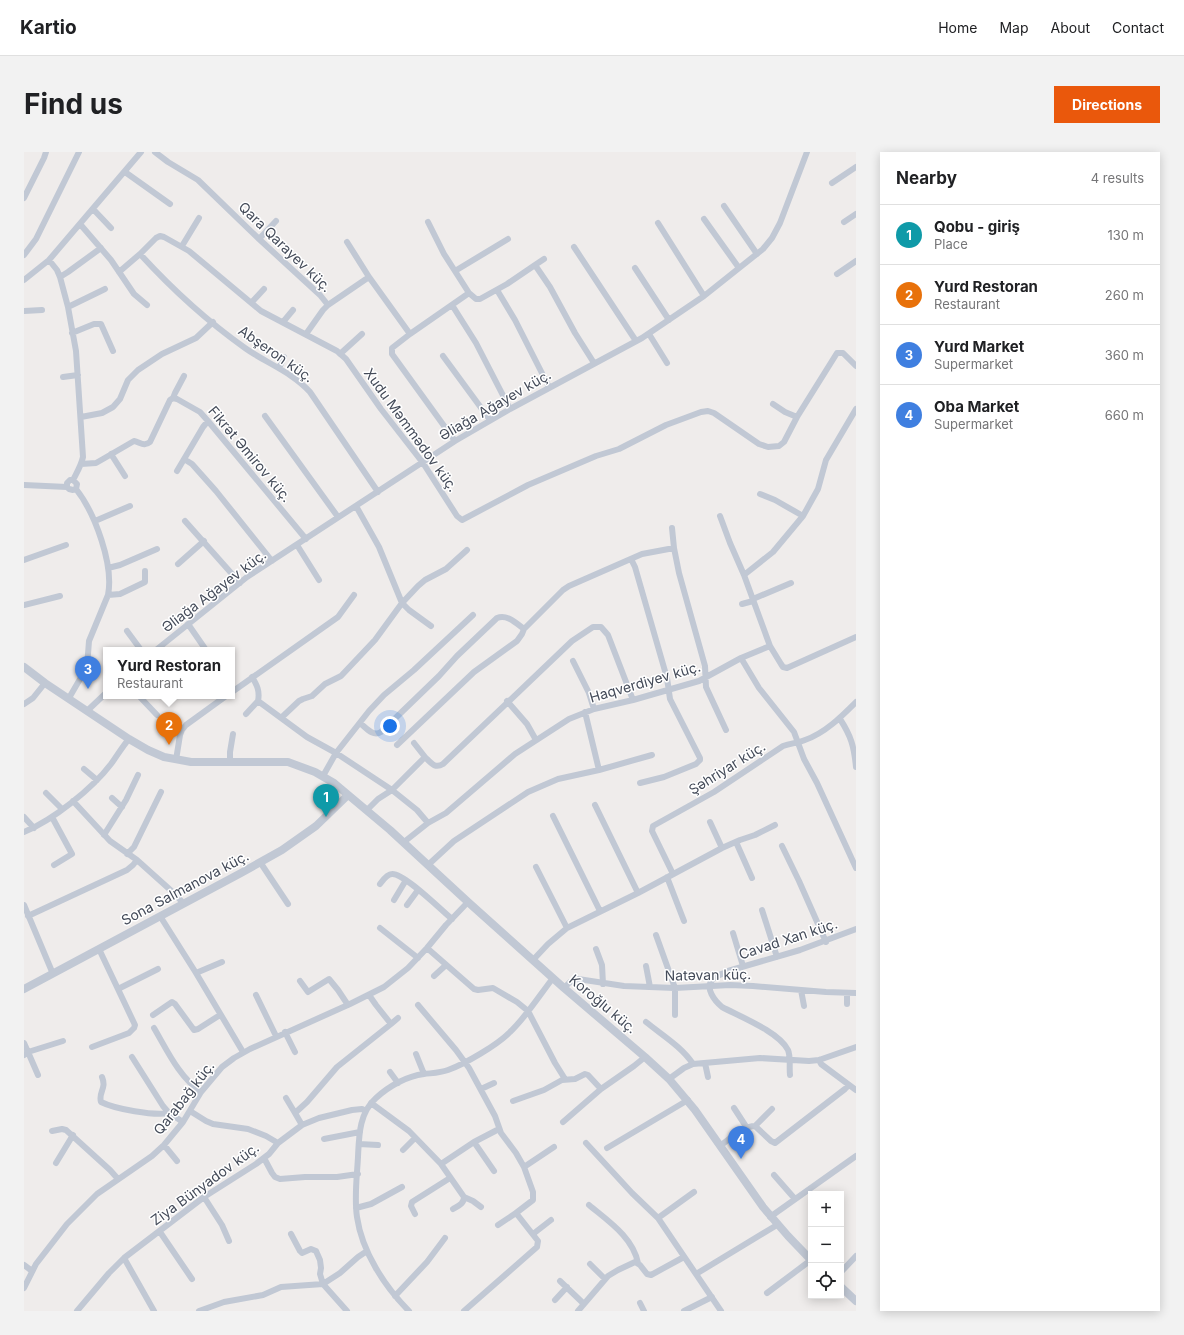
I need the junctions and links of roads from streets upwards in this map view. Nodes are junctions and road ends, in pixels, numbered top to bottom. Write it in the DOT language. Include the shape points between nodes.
graph roads {
  1 [pos="46,152"];
  2 [pos="80,152"];
  3 [pos="141,152"];
  4 [pos="155,152"];
  5 [pos="807,152"];
  6 [pos="856,167"];
  7 [pos="125,172"];
  8 [pos="832,183"];
  9 [pos="24,198"];
  10 [pos="170,204"];
  11 [pos="724,206"];
  12 [pos="93,209"];
  13 [pos="856,214"];
  14 [pos="199,218"];
  15 [pos="704,219"];
  16 [pos="276,221"];
  17 [pos="428,222"];
  18 [pos="844,222"];
  19 [pos="658,223"];
  20 [pos="80,224"];
  21 [pos="111,228"];
  22 [pos="258,239"];
  23 [pos="508,239"];
  24 [pos="347,242"];
  25 [pos="182,246"];
  26 [pos="574,247"];
  27 [pos="101,248"];
  28 [pos="140,254"];
  29 [pos="757,254"];
  30 [pos="24,255"];
  31 [pos="544,259"];
  32 [pos="49,260"];
  33 [pos="856,261"];
  34 [pos="535,266"];
  35 [pos="635,268"];
  36 [pos="739,268"];
  37 [pos="455,271"];
  38 [pos="119,272"];
  39 [pos="837,274"];
  40 [pos="60,276"];
  41 [pos="369,277"];
  42 [pos="24,280"];
  43 [pos="104,289"];
  44 [pos="264,289"];
  45 [pos="497,290"];
  46 [pos="469,293"];
  47 [pos="704,296"];
  48 [pos="252,302"];
  49 [pos="147,305"];
  50 [pos="328,305"];
  51 [pos="452,305"];
  52 [pos="68,307"];
  53 [pos="42,310"];
  54 [pos="293,310"];
  55 [pos="24,311"];
  56 [pos="669,320"];
  57 [pos="213,322"];
  58 [pos="283,322"];
  59 [pos="72,333"];
  60 [pos="306,334"];
  61 [pos="362,334"];
  62 [pos="410,334"];
  63 [pos="649,334"];
  64 [pos="636,341"];
  65 [pos="113,351"];
  66 [pos="340,354"];
  67 [pos="443,356"];
  68 [pos="284,357"];
  69 [pos="594,362"];
  70 [pos="667,363"];
  71 [pos="856,366"];
  72 [pos="279,368"];
  73 [pos="78,375"];
  74 [pos="184,376"];
  75 [pos="63,377"];
  76 [pos="549,387"];
  77 [pos="173,398"];
  78 [pos="773,404"];
  79 [pos="856,408"];
  80 [pos="510,409"];
  81 [pos="81,416"];
  82 [pos="265,416"];
  83 [pos="797,417"];
  84 [pos="490,420"];
  85 [pos="208,421"];
  86 [pos="455,441"];
  87 [pos="110,454"];
  88 [pos="184,459"];
  89 [pos="423,462"];
  90 [pos="81,464"];
  91 [pos="177,471"];
  92 [pos="125,476"];
  93 [pos="73,480"];
  94 [pos="24,485"];
  95 [pos="67,486"];
  96 [pos="76,489"];
  97 [pos="378,492"];
  98 [pos="760,494"];
  99 [pos="130,506"];
  100 [pos="356,506"];
  101 [pos="720,516"];
  102 [pos="803,516"];
  103 [pos="338,518"];
  104 [pos="95,521"];
  105 [pos="185,521"];
  106 [pos="672,528"];
  107 [pos="306,539"];
  108 [pos="204,541"];
  109 [pos="66,545"];
  110 [pos="297,545"];
  111 [pos="674,548"];
  112 [pos="157,549"];
  113 [pos="467,550"];
  114 [pos="631,559"];
  115 [pos="24,560"];
  116 [pos="272,561"];
  117 [pos="178,564"];
  118 [pos="108,568"];
  119 [pos="145,571"];
  120 [pos="744,575"];
  121 [pos="319,580"];
  122 [pos="240,583"];
  123 [pos="791,583"];
  124 [pos="108,595"];
  125 [pos="354,595"];
  126 [pos="60,596"];
  127 [pos="753,600"];
  128 [pos="402,603"];
  129 [pos="742,604"];
  130 [pos="24,605"];
  131 [pos="473,615"];
  132 [pos="188,624"];
  133 [pos="431,626"];
  134 [pos="524,628"];
  135 [pos="127,631"];
  136 [pos="856,637"];
  137 [pos="770,646"];
  138 [pos="139,647"];
  139 [pos="160,647"];
  140 [pos="204,647"];
  141 [pos="741,658"];
  142 [pos="573,661"];
  143 [pos="24,667"];
  144 [pos="252,677"];
  145 [pos="706,678"];
  146 [pos="45,683"];
  147 [pos="235,690"];
  148 [pos="668,690"];
  149 [pos="103,695"];
  150 [pos="68,698"];
  151 [pos="142,699"];
  152 [pos="222,699"];
  153 [pos="633,700"];
  154 [pos="258,701"];
  155 [pos="507,701"];
  156 [pos="856,702"];
  157 [pos="24,704"];
  158 [pos="594,709"];
  159 [pos="87,711"];
  160 [pos="585,712"];
  161 [pos="246,714"];
  162 [pos="157,715"];
  163 [pos="281,718"];
  164 [pos="840,719"];
  165 [pos="360,724"];
  166 [pos="726,730"];
  167 [pos="233,734"];
  168 [pos="129,739"];
  169 [pos="536,740"];
  170 [pos="798,742"];
  171 [pos="414,743"];
  172 [pos="397,745"];
  173 [pos="336,753"];
  174 [pos="652,755"];
  175 [pos="425,758"];
  176 [pos="176,760"];
  177 [pos="230,762"];
  178 [pos="856,766"];
  179 [pos="84,769"];
  180 [pos="598,770"];
  181 [pos="138,775"];
  182 [pos="323,776"];
  183 [pos="97,780"];
  184 [pos="640,783"];
  185 [pos="392,790"];
  186 [pos="161,792"];
  187 [pos="46,793"];
  188 [pos="348,795"];
  189 [pos="112,798"];
  190 [pos="73,801"];
  191 [pos="595,805"];
  192 [pos="122,807"];
  193 [pos="62,808"];
  194 [pos="367,810"];
  195 [pos="554,816"];
  196 [pos="24,817"];
  197 [pos="52,817"];
  198 [pos="710,822"];
  199 [pos="428,823"];
  200 [pos="775,825"];
  201 [pos="34,828"];
  202 [pos="24,832"];
  203 [pos="104,835"];
  204 [pos="404,842"];
  205 [pos="736,842"];
  206 [pos="782,846"];
  207 [pos="722,848"];
  208 [pos="127,854"];
  209 [pos="137,860"];
  210 [pos="260,862"];
  211 [pos="54,865"];
  212 [pos="428,865"];
  213 [pos="536,867"];
  214 [pos="856,868"];
  215 [pos="673,874"];
  216 [pos="667,878"];
  217 [pos="752,878"];
  218 [pos="406,880"];
  219 [pos="380,884"];
  220 [pos="418,890"];
  221 [pos="638,893"];
  222 [pos="394,900"];
  223 [pos="468,902"];
  224 [pos="183,903"];
  225 [pos="288,904"];
  226 [pos="24,905"];
  227 [pos="407,905"];
  228 [pos="762,910"];
  229 [pos="600,911"];
  230 [pos="28,916"];
  231 [pos="160,916"];
  232 [pos="452,919"];
  233 [pos="684,921"];
  234 [pos="380,928"];
  235 [pos="567,928"];
  236 [pos="856,929"];
  237 [pos="733,933"];
  238 [pos="656,935"];
  239 [pos="826,942"];
  240 [pos="427,948"];
  241 [pos="99,949"];
  242 [pos="596,949"];
  243 [pos="777,957"];
  244 [pos="418,958"];
  245 [pos="533,960"];
  246 [pos="222,962"];
  247 [pos="446,965"];
  248 [pos="646,966"];
  249 [pos="743,966"];
  250 [pos="158,969"];
  251 [pos="196,973"];
  252 [pos="54,974"];
  253 [pos="434,976"];
  254 [pos="553,978"];
  255 [pos="300,981"];
  256 [pos="603,984"];
  257 [pos="709,986"];
  258 [pos="650,987"];
  259 [pos="564,988"];
  260 [pos="676,988"];
  261 [pos="24,989"];
  262 [pos="118,989"];
  263 [pos="801,990"];
  264 [pos="847,993"];
  265 [pos="856,993"];
  266 [pos="256,995"];
  267 [pos="369,995"];
  268 [pos="847,1004"];
  269 [pos="348,1005"];
  270 [pos="418,1005"];
  271 [pos="804,1006"];
  272 [pos="528,1011"];
  273 [pos="154,1015"];
  274 [pos="220,1015"];
  275 [pos="674,1015"];
  276 [pos="398,1018"];
  277 [pos="646,1022"];
  278 [pos="391,1024"];
  279 [pos="154,1028"];
  280 [pos="285,1032"];
  281 [pos="276,1036"];
  282 [pos="63,1041"];
  283 [pos="24,1043"];
  284 [pos="92,1047"];
  285 [pos="856,1047"];
  286 [pos="243,1052"];
  287 [pos="296,1052"];
  288 [pos="26,1054"];
  289 [pos="416,1054"];
  290 [pos="132,1057"];
  291 [pos="645,1057"];
  292 [pos="789,1060"];
  293 [pos="819,1060"];
  294 [pos="465,1062"];
  295 [pos="706,1063"];
  296 [pos="693,1064"];
  297 [pos="390,1072"];
  298 [pos="424,1074"];
  299 [pos="38,1075"];
  300 [pos="790,1075"];
  301 [pos="102,1076"];
  302 [pos="708,1077"];
  303 [pos="565,1079"];
  304 [pos="669,1079"];
  305 [pos="398,1083"];
  306 [pos="494,1083"];
  307 [pos="849,1085"];
  308 [pos="480,1089"];
  309 [pos="601,1089"];
  310 [pos="856,1090"];
  311 [pos="201,1092"];
  312 [pos="286,1098"];
  313 [pos="688,1100"];
  314 [pos="513,1101"];
  315 [pos="371,1103"];
  316 [pos="734,1108"];
  317 [pos="772,1109"];
  318 [pos="190,1111"];
  319 [pos="366,1111"];
  320 [pos="169,1113"];
  321 [pos="295,1113"];
  322 [pos="183,1122"];
  323 [pos="564,1122"];
  324 [pos="302,1125"];
  325 [pos="755,1126"];
  326 [pos="499,1128"];
  327 [pos="747,1128"];
  328 [pos="52,1131"];
  329 [pos="360,1132"];
  330 [pos="72,1136"];
  331 [pos="415,1138"];
  332 [pos="324,1139"];
  333 [pos="474,1142"];
  334 [pos="278,1143"];
  335 [pos="586,1143"];
  336 [pos="359,1144"];
  337 [pos="164,1145"];
  338 [pos="378,1145"];
  339 [pos="720,1146"];
  340 [pos="554,1147"];
  341 [pos="607,1148"];
  342 [pos="403,1150"];
  343 [pos="856,1156"];
  344 [pos="264,1158"];
  345 [pos="177,1160"];
  346 [pos="56,1163"];
  347 [pos="441,1164"];
  348 [pos="524,1167"];
  349 [pos="494,1171"];
  350 [pos="358,1174"];
  351 [pos="774,1175"];
  352 [pos="450,1178"];
  353 [pos="118,1179"];
  354 [pos="402,1187"];
  355 [pos="694,1192"];
  356 [pos="204,1197"];
  357 [pos="464,1197"];
  358 [pos="795,1199"];
  359 [pos="589,1205"];
  360 [pos="480,1207"];
  361 [pos="356,1208"];
  362 [pos="453,1210"];
  363 [pos="416,1214"];
  364 [pos="516,1214"];
  365 [pos="770,1217"];
  366 [pos="658,1218"];
  367 [pos="551,1220"];
  368 [pos="498,1225"];
  369 [pos="777,1225"];
  370 [pos="160,1232"];
  371 [pos="291,1234"];
  372 [pos="533,1234"];
  373 [pos="445,1238"];
  374 [pos="229,1241"];
  375 [pos="367,1251"];
  376 [pos="856,1256"];
  377 [pos="684,1257"];
  378 [pos="808,1257"];
  379 [pos="124,1258"];
  380 [pos="808,1262"];
  381 [pos="638,1263"];
  382 [pos="590,1264"];
  383 [pos="24,1265"];
  384 [pos="844,1269"];
  385 [pos="32,1271"];
  386 [pos="696,1274"];
  387 [pos="605,1279"];
  388 [pos="192,1280"];
  389 [pos="560,1281"];
  390 [pos="323,1284"];
  391 [pos="567,1287"];
  392 [pos="24,1288"];
  393 [pos="844,1290"];
  394 [pos="768,1293"];
  395 [pos="395,1296"];
  396 [pos="712,1297"];
  397 [pos="555,1300"];
  398 [pos="856,1301"];
  399 [pos="640,1303"];
  400 [pos="584,1304"];
  401 [pos="406,1310"];
  402 [pos="77,1311"];
  403 [pos="154,1311"];
  404 [pos="199,1311"];
  405 [pos="346,1311"];
  406 [pos="464,1311"];
  407 [pos="578,1311"];
  408 [pos="644,1311"];
  409 [pos="684,1311"];
  410 [pos="722,1311"];
  1 -- 9 [label="street"];
  2 -- 30 [label="street" via="36,239"];
  3 -- 7 [label="street"];
  4 -- 22 [label="street, Qara Qarayev küç." via="198,180"];
  5 -- 29 [label="street, Əliağa Ağayev küç." via="780,223 772,238"];
  6 -- 8 [label="street"];
  7 -- 10 [label="street"];
  7 -- 12 [label="street"];
  11 -- 29 [label="street"];
  12 -- 20 [label="street"];
  12 -- 21 [label="street"];
  13 -- 18 [label="street"];
  14 -- 25 [label="street"];
  15 -- 36 [label="street"];
  16 -- 22 [label="street"];
  17 -- 37 [label="street"];
  19 -- 47 [label="street"];
  20 -- 27 [label="street"];
  20 -- 32 [label="street"];
  22 -- 50 [label="street, Qara Qarayev küç."];
  23 -- 37 [label="street"];
  24 -- 41 [label="street"];
  25 -- 28 [label="street, Xudu Məmmədov küç." via="160,236"];
  25 -- 48 [label="street, Xudu Məmmədov küç."];
  26 -- 64 [label="street"];
  27 -- 38 [label="street"];
  27 -- 40 [label="street"];
  28 -- 38 [label="street, Xudu Məmmədov küç."];
  28 -- 57 [label="street, Abşeron küç."];
  29 -- 36 [label="street, Əliağa Ağayev küç."];
  31 -- 34 [label="street"];
  32 -- 40 [label="street"];
  32 -- 42 [label="street"];
  33 -- 39 [label="street"];
  34 -- 45 [label="street"];
  34 -- 69 [label="street"];
  35 -- 56 [label="street"];
  36 -- 47 [label="street, Əliağa Ağayev küç."];
  37 -- 46 [label="street"];
  38 -- 49 [label="street" via="134,294"];
  40 -- 52 [label="street"];
  41 -- 50 [label="street, Qara Qarayev küç."];
  41 -- 62 [label="street"];
  43 -- 52 [label="street"];
  44 -- 48 [label="street"];
  45 -- 46 [label="street" via="480,299"];
  45 -- 76 [label="street"];
  46 -- 51 [label="street"];
  47 -- 56 [label="street, Əliağa Ağayev küç."];
  48 -- 58 [label="street, Xudu Məmmədov küç." via="262,311"];
  50 -- 60 [label="street"];
  51 -- 62 [label="street"];
  51 -- 80 [label="street" via="476,343"];
  52 -- 59 [label="street"];
  53 -- 55 [label="street"];
  54 -- 58 [label="street"];
  56 -- 63 [label="street, Əliağa Ağayev küç."];
  57 -- 72 [label="street, Abşeron küç." via="246,348"];
  57 -- 81 [label="street" via="196,338 162,354 138,370 128,380 120,399 113,407 102,413"];
  58 -- 60 [label="street, Xudu Məmmədov küç."];
  59 -- 65 [label="street" via="94,324 101,324"];
  59 -- 73 [label="street"];
  60 -- 66 [label="street, Xudu Məmmədov küç."];
  61 -- 66 [label="street"];
  62 -- 86 [label="street" via="392,348 392,354"];
  63 -- 64 [label="street, Əliağa Ağayev küç."];
  63 -- 70 [label="street"];
  64 -- 69 [label="street, Əliağa Ağayev küç."];
  66 -- 89 [label="street, Xudu Məmmədov küç."];
  67 -- 84 [label="street"];
  68 -- 72 [label="street"];
  69 -- 76 [label="street, Əliağa Ağayev küç."];
  71 -- 83 [label="street, Xudu Məmmədov küç." via="843,353 837,353"];
  72 -- 97 [label="street, Abşeron küç." via="298,380 310,392"];
  73 -- 75 [label="street"];
  73 -- 81 [label="street"];
  74 -- 77 [label="street"];
  76 -- 80 [label="street, Əliağa Ağayev küç."];
  77 -- 85 [label="street, Fikrət Əmirov küç." via="196,410"];
  77 -- 87 [label="street" via="150,442 144,445 134,441"];
  78 -- 83 [label="street"];
  79 -- 102 [label="street" via="826,460 818,489"];
  80 -- 84 [label="street, Əliağa Ağayev küç."];
  81 -- 90 [label="street"];
  82 -- 103 [label="street"];
  83 -- 89 [label="street, Xudu Məmmədov küç." via="784,442 768,448 758,444 714,413 701,412 666,425 619,449 528,485 462,520 456,516"];
  84 -- 86 [label="street, Əliağa Ağayev küç."];
  85 -- 88 [label="street"];
  85 -- 107 [label="street, Fikrət Əmirov küç."];
  86 -- 89 [label="street, Əliağa Ağayev küç."];
  87 -- 90 [label="street" via="96,462"];
  87 -- 92 [label="street"];
  88 -- 91 [label="street"];
  88 -- 116 [label="street" via="192,464 216,491"];
  89 -- 97 [label="street, Əliağa Ağayev küç."];
  90 -- 93 [label="street"];
  93 -- 95 [label="street" via="68,481"];
  93 -- 96 [label="street" via="77,484"];
  94 -- 95 [label="street"];
  95 -- 96 [label="street" via="71,490"];
  96 -- 104 [label="street"];
  97 -- 100 [label="street, Əliağa Ağayev küç."];
  98 -- 102 [label="street"];
  99 -- 104 [label="street"];
  100 -- 103 [label="street, Əliağa Ağayev küç."];
  100 -- 128 [label="street" via="379,547"];
  101 -- 120 [label="street"];
  102 -- 120 [label="street" via="773,552"];
  103 -- 107 [label="street, Əliağa Ağayev küç."];
  104 -- 118 [label="street"];
  105 -- 108 [label="street"];
  106 -- 111 [label="street"];
  107 -- 110 [label="street, Əliağa Ağayev küç."];
  108 -- 117 [label="street"];
  108 -- 122 [label="street"];
  109 -- 115 [label="street"];
  110 -- 116 [label="street, Əliağa Ağayev küç."];
  110 -- 121 [label="street"];
  111 -- 114 [label="street" via="653,551"];
  111 -- 145 [label="street"];
  112 -- 118 [label="street"];
  113 -- 128 [label="street" via="446,569 425,580"];
  114 -- 134 [label="street" via="569,586"];
  114 -- 148 [label="street" via="667,678"];
  116 -- 122 [label="street, Əliağa Ağayev küç."];
  118 -- 124 [label="street"];
  119 -- 124 [label="street" via="145,582 120,594"];
  120 -- 127 [label="street"];
  122 -- 132 [label="street, Əliağa Ağayev küç."];
  123 -- 127 [label="street"];
  124 -- 150 [label="street" via="88,641 87,668"];
  125 -- 144 [label="street" via="338,616"];
  126 -- 130 [label="street"];
  127 -- 129 [label="street"];
  127 -- 137 [label="street"];
  128 -- 133 [label="street"];
  128 -- 163 [label="street" via="375,640 342,676 325,684 312,696 302,698"];
  131 -- 165 [label="street" via="384,695"];
  132 -- 139 [label="street, Əliağa Ağayev küç."];
  132 -- 140 [label="street"];
  134 -- 165 [label="street" via="500,616 456,656 381,732 374,734"];
  134 -- 172 [label="street" via="517,641 474,672"];
  135 -- 138 [label="street"];
  136 -- 137 [label="street" via="787,668 783,667"];
  137 -- 141 [label="street, Haqverdiyev küç."];
  141 -- 145 [label="street, Haqverdiyev küç."];
  141 -- 170 [label="street" via="760,688 794,732"];
  142 -- 158 [label="street"];
  143 -- 146 [label="street, Koroğlu küç."];
  144 -- 147 [label="street"];
  144 -- 154 [label="street" via="258,686"];
  145 -- 148 [label="street, Haqverdiyev küç."];
  145 -- 166 [label="street" via="708,691"];
  146 -- 150 [label="street, Koroğlu küç."];
  146 -- 157 [label="street" via="33,698"];
  148 -- 153 [label="street, Haqverdiyev küç."];
  148 -- 184 [label="street" via="700,760 664,777"];
  149 -- 159 [label="street"];
  150 -- 159 [label="street, Koroğlu küç."];
  151 -- 162 [label="street"];
  152 -- 176 [label="street" via="182,730"];
  153 -- 155 [label="street" via="608,635 602,627 597,626 572,641"];
  153 -- 158 [label="street, Haqverdiyev küç."];
  154 -- 161 [label="street"];
  154 -- 163 [label="street"];
  155 -- 169 [label="street" via="527,724"];
  155 -- 175 [label="street" via="443,764 434,766"];
  156 -- 164 [label="street, Şəhriyar küç."];
  158 -- 160 [label="street, Haqverdiyev küç."];
  159 -- 168 [label="street, Koroğlu küç."];
  160 -- 169 [label="street, Haqverdiyev küç."];
  160 -- 180 [label="street"];
  163 -- 173 [label="street"];
  164 -- 170 [label="street, Şəhriyar küç." via="812,737"];
  164 -- 178 [label="street" via="850,735"];
  165 -- 173 [label="street"];
  167 -- 177 [label="street"];
  168 -- 176 [label="street, Koroğlu küç." via="158,755"];
  168 -- 183 [label="street"];
  169 -- 199 [label="street, Haqverdiyev küç." via="503,763 446,813"];
  170 -- 214 [label="street"];
  170 -- 215 [label="street, Şəhriyar küç." via="789,743 714,792 653,826 652,831"];
  171 -- 175 [label="street"];
  173 -- 182 [label="street"];
  173 -- 185 [label="street"];
  174 -- 180 [label="street"];
  175 -- 185 [label="street"];
  176 -- 177 [label="street, Koroğlu küç."];
  177 -- 182 [label="street, Koroğlu küç." via="288,762"];
  179 -- 183 [label="street"];
  180 -- 212 [label="street" via="558,779 528,792 454,841"];
  181 -- 192 [label="street"];
  182 -- 188 [label="street, Koroğlu küç."];
  183 -- 190 [label="street"];
  185 -- 194 [label="street"];
  185 -- 199 [label="street" via="417,810"];
  186 -- 208 [label="street" via="134,847"];
  187 -- 193 [label="street"];
  188 -- 194 [label="street, Koroğlu küç."];
  188 -- 210 [label="street, Sona Salmanova küç." via="303,836"];
  189 -- 192 [label="street"];
  190 -- 193 [label="street"];
  190 -- 203 [label="street"];
  191 -- 221 [label="street"];
  192 -- 203 [label="street"];
  193 -- 197 [label="street"];
  194 -- 204 [label="street, Koroğlu küç."];
  195 -- 229 [label="street"];
  196 -- 201 [label="street"];
  197 -- 201 [label="street"];
  197 -- 211 [label="street" via="72,854"];
  198 -- 207 [label="street"];
  199 -- 204 [label="street, Haqverdiyev küç."];
  200 -- 205 [label="street"];
  201 -- 202 [label="street"];
  203 -- 208 [label="street"];
  204 -- 212 [label="street, Koroğlu küç."];
  205 -- 207 [label="street"];
  205 -- 217 [label="street"];
  206 -- 239 [label="street"];
  207 -- 215 [label="street"];
  208 -- 209 [label="street"];
  209 -- 224 [label="street"];
  209 -- 230 [label="street" via="127,870"];
  210 -- 224 [label="street, Sona Salmanova küç."];
  210 -- 225 [label="street"];
  212 -- 223 [label="street, Koroğlu küç."];
  213 -- 235 [label="street"];
  215 -- 216 [label="street"];
  216 -- 221 [label="street"];
  216 -- 233 [label="street"];
  218 -- 219 [label="street" via="391,874"];
  218 -- 220 [label="street"];
  218 -- 222 [label="street"];
  220 -- 227 [label="street"];
  220 -- 232 [label="street"];
  221 -- 229 [label="street"];
  223 -- 232 [label="street, Qarabağ küç."];
  223 -- 245 [label="street, Koroğlu küç."];
  224 -- 231 [label="street, Sona Salmanova küç."];
  226 -- 230 [label="street"];
  228 -- 243 [label="street"];
  229 -- 235 [label="street"];
  230 -- 252 [label="street"];
  231 -- 241 [label="street, Sona Salmanova küç."];
  231 -- 251 [label="street"];
  232 -- 240 [label="street, Qarabağ küç."];
  234 -- 244 [label="street"];
  235 -- 245 [label="street"];
  236 -- 239 [label="street, Cavad Xan küç."];
  237 -- 249 [label="street"];
  238 -- 260 [label="street"];
  239 -- 243 [label="street, Cavad Xan küç."];
  240 -- 244 [label="street, Qarabağ küç."];
  240 -- 247 [label="street"];
  241 -- 252 [label="street, Sona Salmanova küç."];
  241 -- 262 [label="street"];
  242 -- 256 [label="street" via="602,965"];
  243 -- 249 [label="street, Cavad Xan küç."];
  244 -- 267 [label="street, Qarabağ küç." via="396,978"];
  245 -- 254 [label="street, Koroğlu küç."];
  246 -- 251 [label="street"];
  247 -- 253 [label="street"];
  247 -- 272 [label="street" via="474,989 493,988"];
  248 -- 258 [label="street"];
  249 -- 257 [label="street, Cavad Xan küç." via="716,976"];
  250 -- 262 [label="street"];
  251 -- 274 [label="street"];
  252 -- 261 [label="street, Sona Salmanova küç."];
  254 -- 259 [label="street, Koroğlu küç."];
  254 -- 272 [label="street"];
  255 -- 269 [label="street" via="308,992 329,979"];
  256 -- 258 [label="street, Natəvan küç."];
  256 -- 259 [label="street, Natəvan küç." via="578,979"];
  257 -- 260 [label="street, Natəvan küç."];
  257 -- 263 [label="street, Natəvan küç."];
  257 -- 292 [label="street" via="722,1008 772,1033 788,1050"];
  258 -- 260 [label="street, Natəvan küç."];
  259 -- 291 [label="street, Koroğlu küç."];
  260 -- 275 [label="street"];
  262 -- 284 [label="street" via="133,1020 134,1028 129,1033"];
  263 -- 264 [label="street, Natəvan küç."];
  263 -- 271 [label="street"];
  264 -- 265 [label="street, Natəvan küç."];
  264 -- 268 [label="street"];
  266 -- 281 [label="street"];
  267 -- 269 [label="street, Qarabağ küç."];
  267 -- 278 [label="street"];
  269 -- 280 [label="street, Qarabağ küç."];
  270 -- 294 [label="street"];
  272 -- 294 [label="street" via="504,1037"];
  272 -- 303 [label="street"];
  273 -- 274 [label="street" via="172,1002 194,1030"];
  274 -- 286 [label="street"];
  276 -- 278 [label="street"];
  277 -- 296 [label="street" via="677,1046"];
  278 -- 321 [label="street" via="336,1067"];
  279 -- 311 [label="street" via="185,1078"];
  280 -- 281 [label="street, Qarabağ küç."];
  280 -- 287 [label="street"];
  281 -- 286 [label="street, Qarabağ küç."];
  282 -- 288 [label="street"];
  283 -- 288 [label="street"];
  285 -- 293 [label="street"];
  286 -- 311 [label="street, Qarabağ küç." via="222,1067"];
  288 -- 299 [label="street"];
  289 -- 298 [label="street"];
  290 -- 320 [label="street"];
  291 -- 304 [label="street, Koroğlu küç."];
  291 -- 309 [label="street"];
  292 -- 293 [label="street"];
  292 -- 295 [label="street" via="753,1058"];
  292 -- 300 [label="street"];
  293 -- 307 [label="street"];
  294 -- 298 [label="street" via="444,1072"];
  294 -- 308 [label="street"];
  295 -- 296 [label="street"];
  295 -- 302 [label="street"];
  296 -- 304 [label="street"];
  297 -- 305 [label="street"];
  298 -- 305 [label="street"];
  301 -- 320 [label="street" via="105,1085 100,1097 101,1102 140,1112"];
  303 -- 309 [label="street" via="575,1079 586,1074"];
  303 -- 314 [label="street"];
  304 -- 313 [label="street, Koroğlu küç."];
  305 -- 315 [label="street"];
  306 -- 308 [label="street"];
  307 -- 310 [label="street"];
  307 -- 325 [label="street" via="775,1143"];
  308 -- 326 [label="street"];
  309 -- 323 [label="street"];
  311 -- 318 [label="street, Qarabağ küç."];
  312 -- 321 [label="street"];
  313 -- 339 [label="street, Koroğlu küç."];
  313 -- 341 [label="street"];
  315 -- 319 [label="street"];
  315 -- 331 [label="street"];
  316 -- 327 [label="street"];
  317 -- 325 [label="street"];
  318 -- 322 [label="street, Qarabağ küç."];
  318 -- 334 [label="street" via="213,1124 248,1129"];
  319 -- 324 [label="street, Ziya Bünyadov küç." via="352,1110"];
  319 -- 329 [label="street"];
  320 -- 322 [label="street"];
  321 -- 324 [label="street"];
  322 -- 337 [label="street, Qarabağ küç."];
  324 -- 334 [label="street, Ziya Bünyadov küç."];
  325 -- 327 [label="street"];
  326 -- 333 [label="street"];
  326 -- 348 [label="street"];
  327 -- 339 [label="street"];
  328 -- 330 [label="street" via="66,1130"];
  329 -- 332 [label="street"];
  329 -- 336 [label="street"];
  330 -- 346 [label="street"];
  330 -- 353 [label="street"];
  331 -- 342 [label="street"];
  331 -- 347 [label="street"];
  333 -- 347 [label="street"];
  333 -- 349 [label="street"];
  334 -- 344 [label="street, Ziya Bünyadov küç."];
  335 -- 366 [label="street"];
  336 -- 338 [label="street"];
  336 -- 350 [label="street"];
  337 -- 345 [label="street"];
  337 -- 353 [label="street, Qarabağ küç."];
  339 -- 365 [label="street, Koroğlu küç."];
  340 -- 348 [label="street"];
  343 -- 358 [label="street"];
  344 -- 350 [label="street" via="272,1173 280,1179"];
  344 -- 356 [label="street, Ziya Bünyadov küç."];
  347 -- 352 [label="street"];
  348 -- 364 [label="street" via="534,1198"];
  350 -- 361 [label="street"];
  351 -- 358 [label="street"];
  352 -- 357 [label="street"];
  352 -- 363 [label="street" via="412,1202 411,1206"];
  353 -- 385 [label="street, Qarabağ küç." via="97,1194 71,1220"];
  354 -- 361 [label="street" via="371,1204"];
  355 -- 366 [label="street"];
  356 -- 370 [label="street, Ziya Bünyadov küç."];
  356 -- 374 [label="street"];
  357 -- 360 [label="street"];
  357 -- 362 [label="street" via="460,1205"];
  358 -- 365 [label="street"];
  359 -- 381 [label="street" via="626,1238"];
  361 -- 375 [label="street"];
  364 -- 368 [label="street"];
  364 -- 372 [label="street"];
  365 -- 369 [label="street, Koroğlu küç."];
  366 -- 377 [label="street"];
  367 -- 372 [label="street"];
  369 -- 378 [label="street, Koroğlu küç."];
  369 -- 386 [label="street"];
  370 -- 379 [label="street, Ziya Bünyadov küç."];
  370 -- 388 [label="street"];
  371 -- 390 [label="street" via="302,1253 311,1249 316,1251 320,1260"];
  372 -- 406 [label="street" via="538,1241 537,1247"];
  373 -- 395 [label="street" via="428,1262"];
  375 -- 390 [label="street"];
  375 -- 395 [label="street"];
  376 -- 384 [label="street"];
  377 -- 381 [label="street" via="651,1275 644,1272"];
  377 -- 386 [label="street"];
  379 -- 402 [label="street, Ziya Bünyadov küç."];
  379 -- 403 [label="street"];
  380 -- 394 [label="street"];
  381 -- 387 [label="street" via="618,1270"];
  382 -- 387 [label="street"];
  383 -- 385 [label="street"];
  385 -- 392 [label="street, Qarabağ küç."];
  386 -- 396 [label="street"];
  387 -- 400 [label="street"];
  389 -- 391 [label="street"];
  390 -- 404 [label="street" via="281,1287 263,1295 224,1302"];
  390 -- 405 [label="street"];
  391 -- 397 [label="street"];
  391 -- 400 [label="street"];
  393 -- 398 [label="street"];
  395 -- 401 [label="street"];
  396 -- 409 [label="street"];
  396 -- 410 [label="street"];
  399 -- 408 [label="street"];
  400 -- 407 [label="street"];
}
